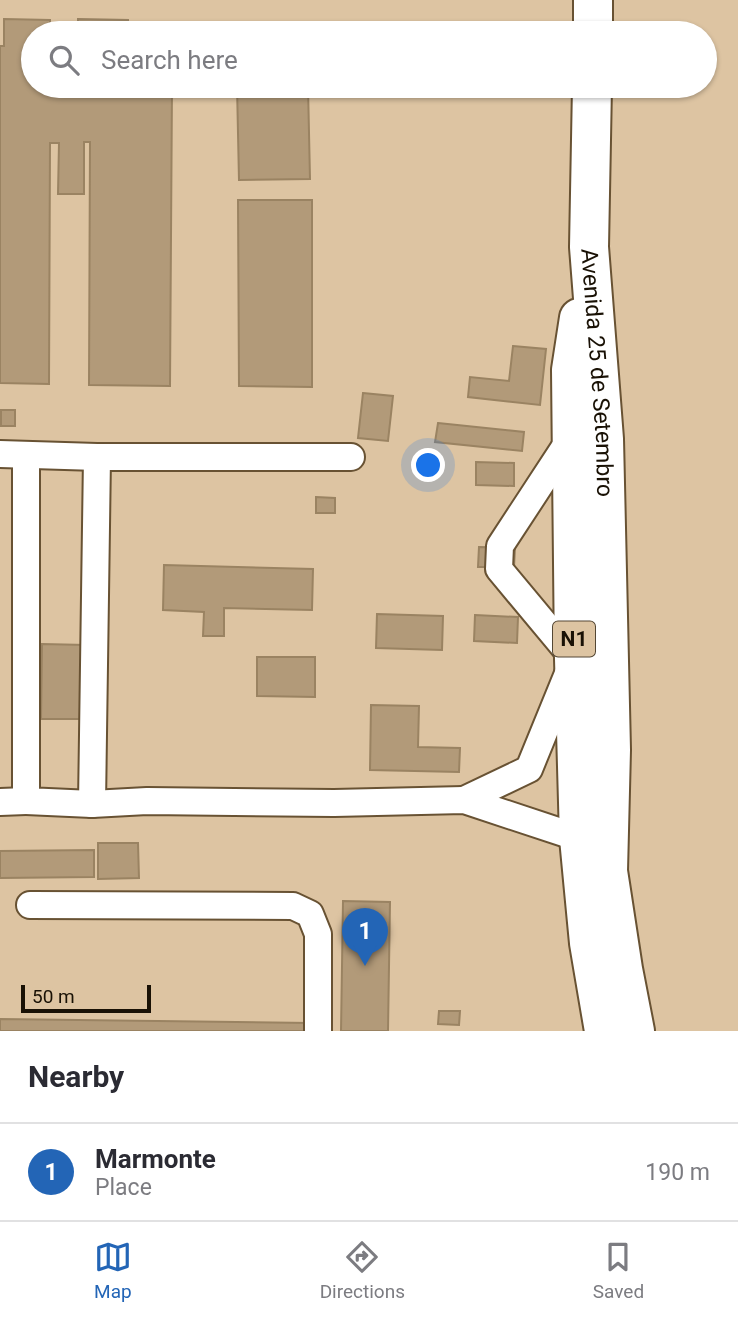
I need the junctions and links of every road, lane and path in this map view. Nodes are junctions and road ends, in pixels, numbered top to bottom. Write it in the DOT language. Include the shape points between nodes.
graph roads {
  1 [pos="593,0"];
  2 [pos="593,21"];
  3 [pos="592,98"];
  4 [pos="589,247"];
  5 [pos="572,436"];
  6 [pos="13,454"];
  7 [pos="97,457"];
  8 [pos="351,457"];
  9 [pos="574,659"];
  10 [pos="464,800"];
  11 [pos="13,801"];
  12 [pos="92,804"];
  13 [pos="579,838"];
  14 [pos="30,905"];
  15 [pos="318,1031"];
  16 [pos="604,1031"];
  17 [pos="635,1031"];
  1 -- 2 [label="highway"];
  3 -- 4 [label="highway, N1"];
  4 -- 5 [label="highway, Avenida 25 de Setembro / N1" via="571,370"];
  4 -- 17 [label="highway, Avenida 25 de Setembro / N1" via="604,439 611,750 608,871"];
  5 -- 9 [label="highway, Avenida 25 de Setembro / N1"];
  5 -- 9 [label="lane" via="500,546 499,569"];
  6 -- 7 [label="lane"];
  6 -- 11 [label="lane"];
  7 -- 8 [label="lane"];
  7 -- 12 [label="lane"];
  9 -- 10 [label="lane" via="528,769"];
  9 -- 13 [label="highway, Avenida 25 de Setembro / N1"];
  10 -- 12 [label="lane"];
  10 -- 13 [label="lane"];
  11 -- 12 [label="lane"];
  13 -- 16 [label="highway, Avenida 25 de Setembro / N1" via="589,943"];
  14 -- 15 [label="lane" via="293,906 310,914 318,934"];
}
